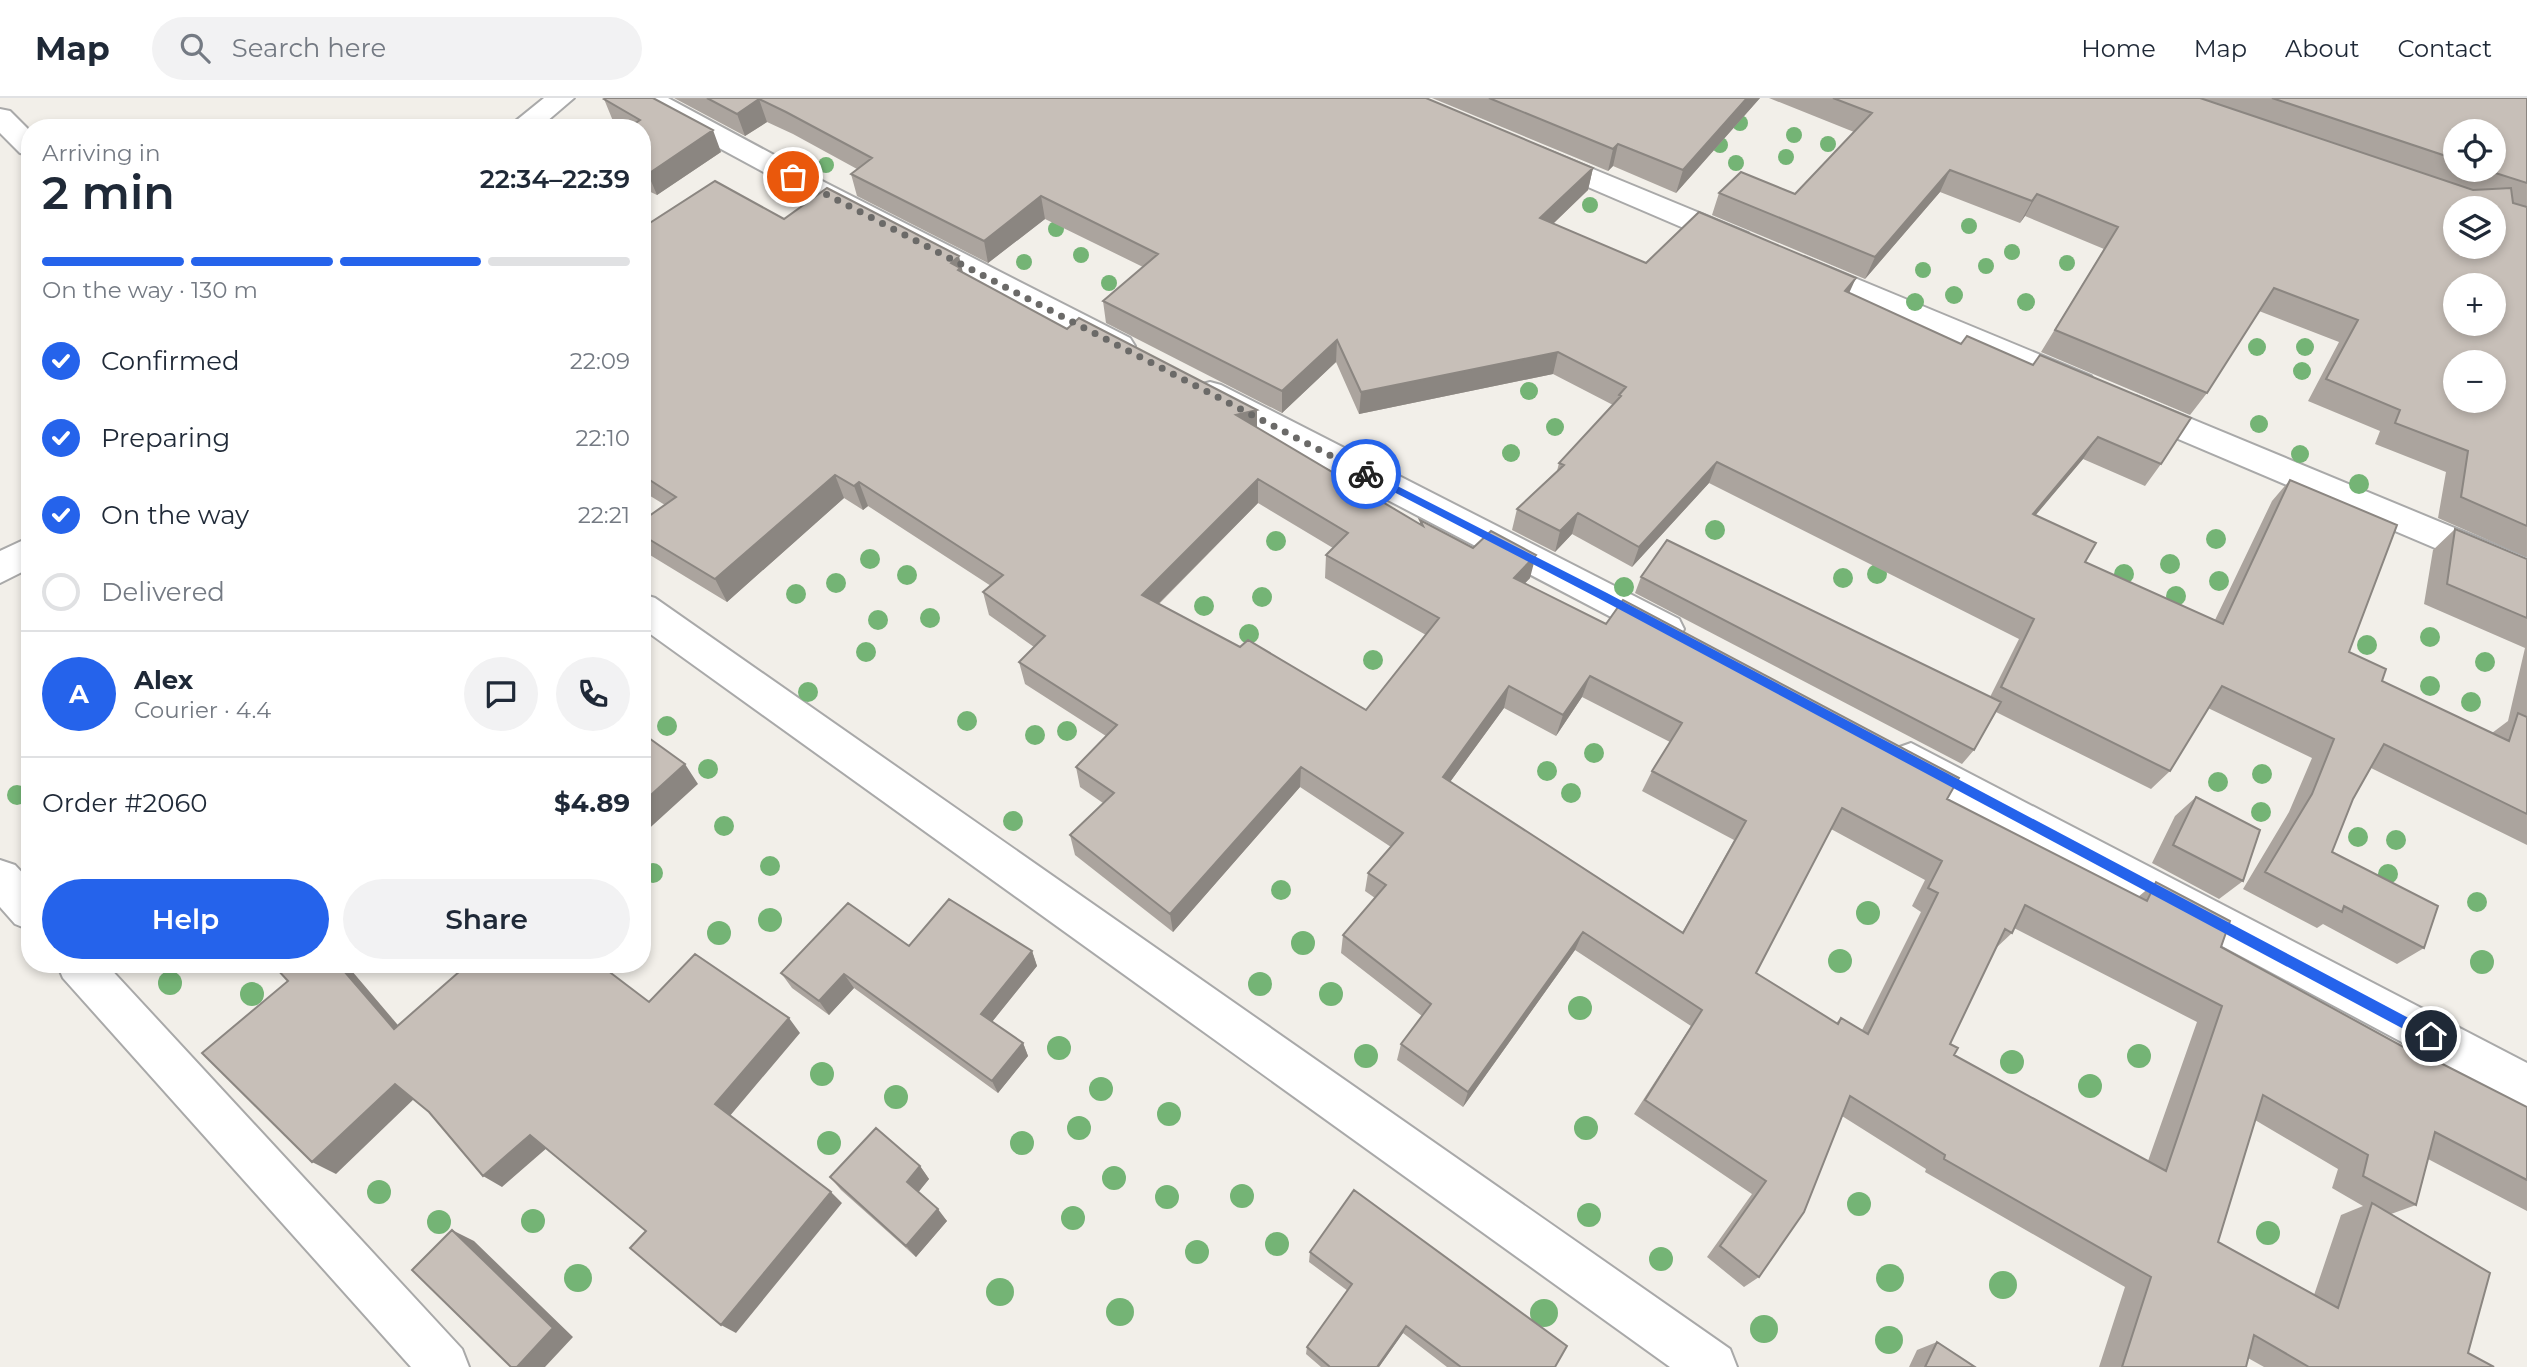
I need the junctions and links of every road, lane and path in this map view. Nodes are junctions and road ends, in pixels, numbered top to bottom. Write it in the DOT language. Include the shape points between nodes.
graph roads {
  1 [pos="561,98"];
  2 [pos="648,98"];
  3 [pos="0,117"];
  4 [pos="533,119"];
  5 [pos="21,138"];
  6 [pos="1517,146"];
  7 [pos="1147,360"];
  8 [pos="1184,379"];
  9 [pos="21,556"];
  10 [pos="0,569"];
  11 [pos="2527,573"];
  12 [pos="651,614"];
  13 [pos="1689,641"];
  14 [pos="1884,746"];
  15 [pos="0,878"];
  16 [pos="21,901"];
  17 [pos="86,973"];
  18 [pos="2527,1087"];
  19 [pos="444,1367"];
  20 [pos="1712,1367"];
  1 -- 4 [label="street"];
  2 -- 7 [label="street"];
  3 -- 5 [label="street"];
  6 -- 11 [label="street"];
  8 -- 13 [label="street"];
  9 -- 10 [label="street"];
  12 -- 20 [label="street"];
  14 -- 18 [label="street"];
  15 -- 16 [label="street"];
  17 -- 19 [label="street"];
}
